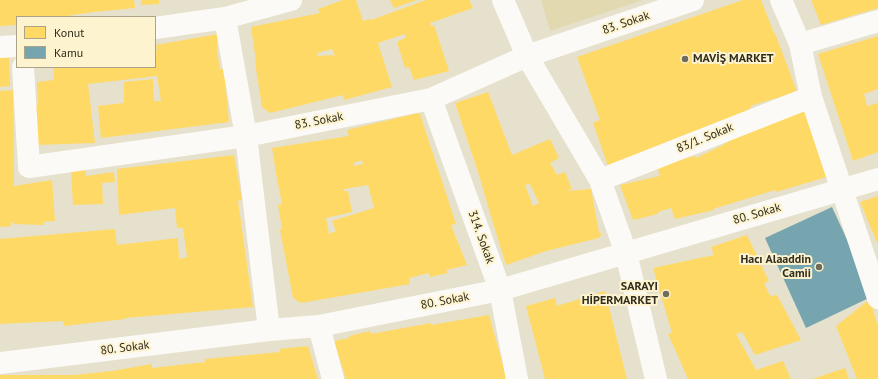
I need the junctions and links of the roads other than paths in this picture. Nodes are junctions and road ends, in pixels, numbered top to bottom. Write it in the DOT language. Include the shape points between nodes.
graph roads {
  1 [pos="291,0"];
  2 [pos="503,0"];
  3 [pos="692,0"];
  4 [pos="781,0"];
  5 [pos="226,18"];
  6 [pos="878,21"];
  7 [pos="156,28"];
  8 [pos="800,44"];
  9 [pos="0,46"];
  10 [pos="16,46"];
  11 [pos="527,56"];
  12 [pos="23,68"];
  13 [pos="811,97"];
  14 [pos="430,99"];
  15 [pos="246,136"];
  16 [pos="878,179"];
  17 [pos="600,180"];
  18 [pos="842,190"];
  19 [pos="626,253"];
  20 [pos="500,290"];
  21 [pos="878,298"];
  22 [pos="319,326"];
  23 [pos="269,330"];
  24 [pos="0,363"];
  25 [pos="333,379"];
  26 [pos="517,379"];
  27 [pos="656,379"];
  1 -- 5 [label="street"];
  2 -- 11 [label="street"];
  3 -- 11 [label="street, 83. Sokak"];
  4 -- 8 [label="street"];
  5 -- 7 [label="street"];
  5 -- 15 [label="street"];
  6 -- 8 [label="street"];
  8 -- 13 [label="street"];
  9 -- 10 [label="street"];
  11 -- 14 [label="street, 83. Sokak"];
  11 -- 17 [label="street"];
  12 -- 15 [label="street, 83. Sokak" via="29,168"];
  13 -- 17 [label="street, 83/1. Sokak"];
  13 -- 18 [label="street"];
  14 -- 15 [label="street, 83. Sokak"];
  14 -- 20 [label="street, 314. Sokak"];
  15 -- 23 [label="street"];
  16 -- 18 [label="street, 80. Sokak"];
  17 -- 19 [label="street"];
  18 -- 19 [label="street, 80. Sokak"];
  18 -- 21 [label="street"];
  19 -- 20 [label="street, 80. Sokak"];
  19 -- 27 [label="street"];
  20 -- 22 [label="street, 80. Sokak"];
  20 -- 26 [label="street, 314. Sokak"];
  22 -- 23 [label="street, 80. Sokak"];
  22 -- 25 [label="street"];
  23 -- 24 [label="street, 80. Sokak"];
}
